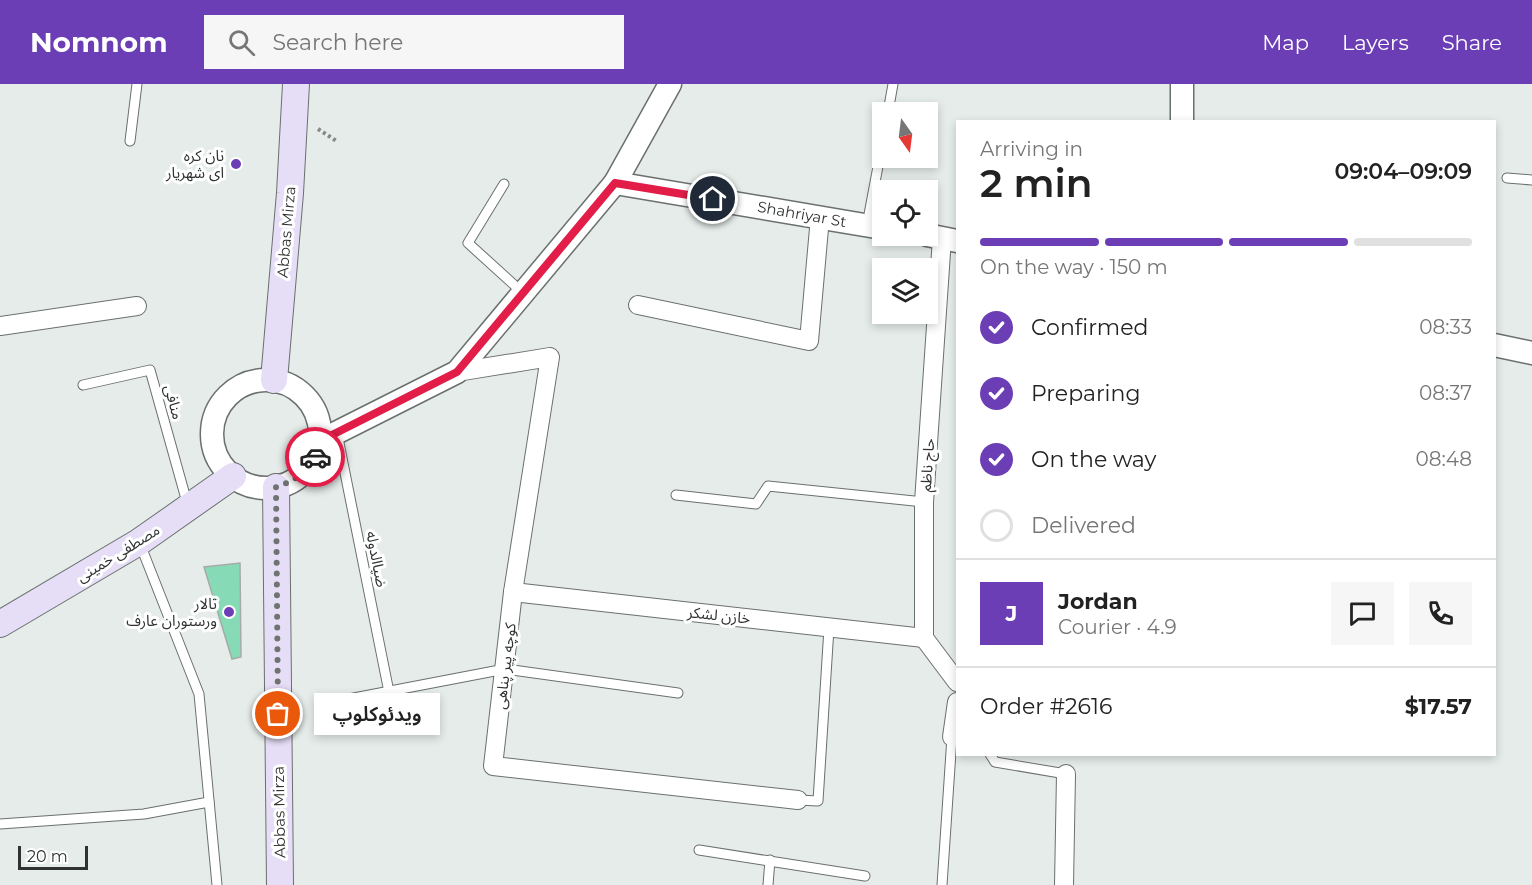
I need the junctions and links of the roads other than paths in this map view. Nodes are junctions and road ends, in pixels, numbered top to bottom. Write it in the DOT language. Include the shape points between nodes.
graph roads {
  1 [pos="138,84"];
  2 [pos="296,84"];
  3 [pos="670,84"];
  4 [pos="893,84"];
  5 [pos="1182,84"];
  6 [pos="890,102"];
  7 [pos="1182,120"];
  8 [pos="130,141"];
  9 [pos="1507,178"];
  10 [pos="1532,180"];
  11 [pos="615,183"];
  12 [pos="504,184"];
  13 [pos="820,217"];
  14 [pos="872,226"];
  15 [pos="942,238"];
  16 [pos="523,293"];
  17 [pos="638,305"];
  18 [pos="137,306"];
  19 [pos="0,326"];
  20 [pos="1496,345"];
  21 [pos="1532,353"];
  22 [pos="457,372"];
  23 [pos="274,380"];
  24 [pos="83,386"];
  25 [pos="328,437"];
  26 [pos="232,476"];
  27 [pos="276,487"];
  28 [pos="676,495"];
  29 [pos="924,502"];
  30 [pos="188,508"];
  31 [pos="139,542"];
  32 [pos="513,592"];
  33 [pos="0,624"];
  34 [pos="829,628"];
  35 [pos="924,638"];
  36 [pos="505,669"];
  37 [pos="956,681"];
  38 [pos="389,692"];
  39 [pos="678,693"];
  40 [pos="333,702"];
  41 [pos="956,720"];
  42 [pos="955,737"];
  43 [pos="991,756"];
  44 [pos="1066,774"];
  45 [pos="798,800"];
  46 [pos="209,802"];
  47 [pos="0,824"];
  48 [pos="699,850"];
  49 [pos="770,860"];
  50 [pos="865,876"];
  51 [pos="217,885"];
  52 [pos="280,885"];
  53 [pos="768,885"];
  54 [pos="942,885"];
  55 [pos="1064,885"];
  1 -- 8 [label="lane"];
  2 -- 23 [label="main road, Abbas Mirza"];
  3 -- 11 [label="street"];
  4 -- 6 [label="lane"];
  5 -- 7 [label="street"];
  9 -- 10 [label="lane"];
  11 -- 13 [label="street, Shahriyar St"];
  11 -- 16 [label="street"];
  12 -- 16 [label="lane" via="468,243"];
  13 -- 14 [label="street, Shahriyar St"];
  13 -- 17 [label="street" via="809,342"];
  15 -- 29 [label="street, حاج ناظم"];
  16 -- 22 [label="street"];
  18 -- 19 [label="street"];
  20 -- 21 [label="street"];
  22 -- 25 [label="street"];
  22 -- 32 [label="street, کوچه پیر پناهی" via="550,357"];
  23 -- 25 [label="street" via="303,394"];
  23 -- 26 [label="street" via="239,387 225,398 216,413 213,447 220,464"];
  24 -- 30 [label="lane, منافی" via="150,370"];
  25 -- 27 [label="street" via="306,470"];
  25 -- 38 [label="lane, ضیاالدوله"];
  26 -- 27 [label="street" via="253,486"];
  26 -- 30 [label="main road, مصطفی خمینی"];
  27 -- 52 [label="main road, Abbas Mirza"];
  28 -- 29 [label="lane" via="756,504 768,486"];
  29 -- 35 [label="street, حاج ناظم"];
  30 -- 31 [label="main road, مصطفی خمینی"];
  31 -- 33 [label="main road, مصطفی خمینی"];
  31 -- 46 [label="lane" via="199,694"];
  32 -- 34 [label="street, خازن لشکر"];
  32 -- 36 [label="street, کوچه پیر پناهی"];
  34 -- 35 [label="street, خازن لشکر"];
  34 -- 45 [label="lane" via="818,801"];
  35 -- 37 [label="street"];
  36 -- 38 [label="lane"];
  36 -- 39 [label="lane"];
  36 -- 45 [label="street, کوچه پیر پناهی" via="493,766"];
  38 -- 40 [label="lane"];
  41 -- 42 [label="street"];
  42 -- 54 [label="lane"];
  43 -- 44 [label="lane" via="995,762"];
  44 -- 55 [label="street"];
  46 -- 47 [label="lane" via="144,814"];
  46 -- 51 [label="lane"];
  48 -- 49 [label="lane"];
  49 -- 50 [label="lane"];
  49 -- 53 [label="lane"];
}
